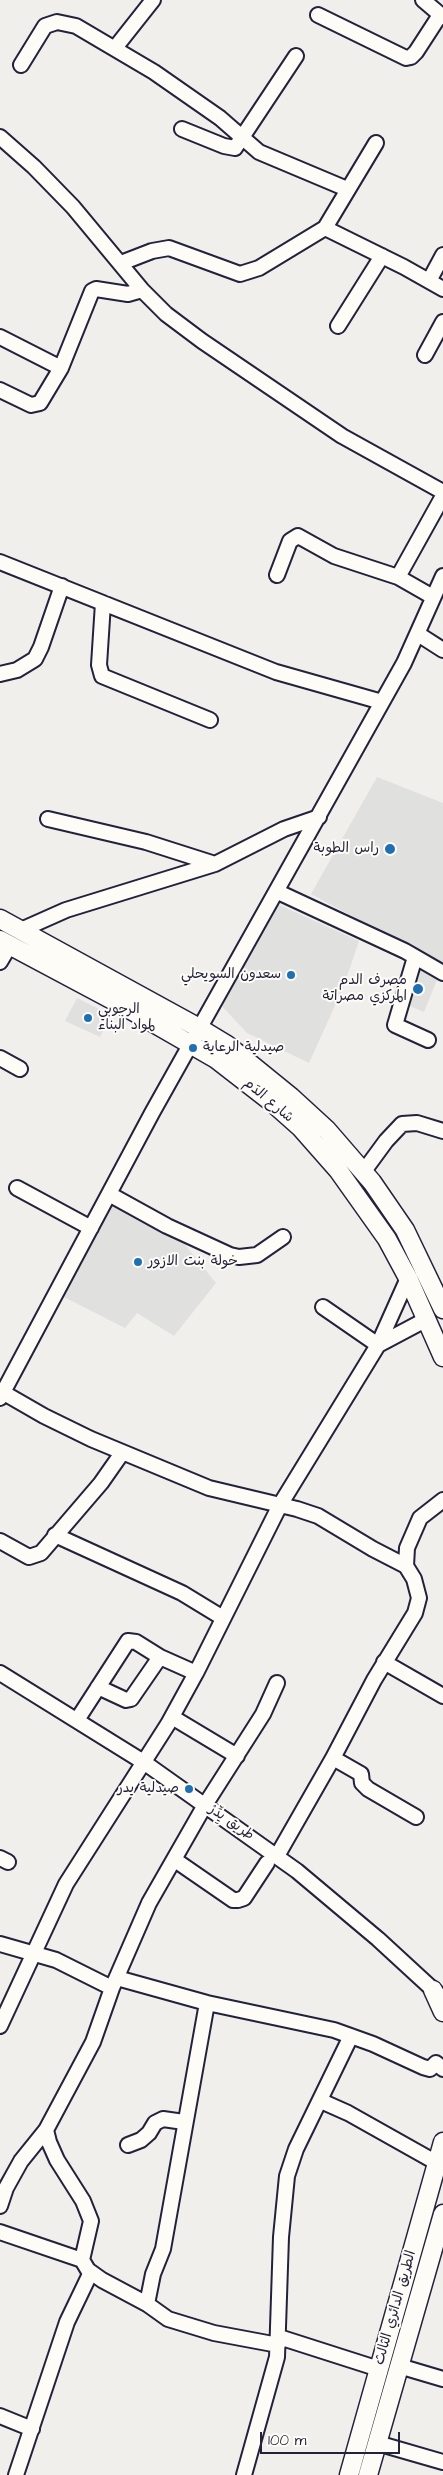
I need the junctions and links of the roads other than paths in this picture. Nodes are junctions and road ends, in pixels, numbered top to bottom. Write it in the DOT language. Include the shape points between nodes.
graph roads {
  1 [pos="153,0"];
  2 [pos="423,0"];
  3 [pos="318,15"];
  4 [pos="442,16"];
  5 [pos="115,48"];
  6 [pos="296,56"];
  7 [pos="21,65"];
  8 [pos="182,129"];
  9 [pos="0,137"];
  10 [pos="243,137"];
  11 [pos="376,143"];
  12 [pos="347,189"];
  13 [pos="325,228"];
  14 [pos="443,255"];
  15 [pos="382,256"];
  16 [pos="121,263"];
  17 [pos="429,281"];
  18 [pos="443,289"];
  19 [pos="142,290"];
  20 [pos="443,322"];
  21 [pos="338,326"];
  22 [pos="0,337"];
  23 [pos="425,355"];
  24 [pos="61,368"];
  25 [pos="0,390"];
  26 [pos="443,492"];
  27 [pos="443,496"];
  28 [pos="0,562"];
  29 [pos="277,575"];
  30 [pos="443,576"];
  31 [pos="398,577"];
  32 [pos="62,586"];
  33 [pos="433,598"];
  34 [pos="103,602"];
  35 [pos="418,634"];
  36 [pos="443,650"];
  37 [pos="0,674"];
  38 [pos="382,702"];
  39 [pos="210,720"];
  40 [pos="319,817"];
  41 [pos="48,819"];
  42 [pos="215,864"];
  43 [pos="278,892"];
  44 [pos="0,919"];
  45 [pos="21,930"];
  46 [pos="5,943"];
  47 [pos="415,957"];
  48 [pos="0,962"];
  49 [pos="443,973"];
  50 [pos="196,1036"];
  51 [pos="428,1040"];
  52 [pos="0,1058"];
  53 [pos="20,1069"];
  54 [pos="443,1131"];
  55 [pos="364,1171"];
  56 [pos="17,1188"];
  57 [pos="109,1194"];
  58 [pos="91,1228"];
  59 [pos="282,1236"];
  60 [pos="408,1278"];
  61 [pos="442,1305"];
  62 [pos="324,1307"];
  63 [pos="427,1319"];
  64 [pos="378,1345"];
  65 [pos="443,1357"];
  66 [pos="2,1396"];
  67 [pos="122,1453"];
  68 [pos="443,1500"];
  69 [pos="280,1505"];
  70 [pos="55,1535"];
  71 [pos="0,1541"];
  72 [pos="406,1566"];
  73 [pos="223,1618"];
  74 [pos="160,1657"];
  75 [pos="384,1662"];
  76 [pos="0,1673"];
  77 [pos="196,1674"];
  78 [pos="277,1684"];
  79 [pos="98,1687"];
  80 [pos="443,1696"];
  81 [pos="172,1717"];
  82 [pos="77,1720"];
  83 [pos="237,1756"];
  84 [pos="333,1758"];
  85 [pos="144,1763"];
  86 [pos="204,1805"];
  87 [pos="416,1817"];
  88 [pos="175,1860"];
  89 [pos="272,1860"];
  90 [pos="0,1944"];
  91 [pos="33,1952"];
  92 [pos="115,1983"];
  93 [pos="440,1994"];
  94 [pos="207,2003"];
  95 [pos="443,2012"];
  96 [pos="0,2026"];
  97 [pos="351,2036"];
  98 [pos="443,2069"];
  99 [pos="321,2101"];
  100 [pos="184,2122"];
  101 [pos="46,2130"];
  102 [pos="443,2142"];
  103 [pos="128,2145"];
  104 [pos="437,2164"];
  105 [pos="0,2206"];
  106 [pos="443,2214"];
  107 [pos="0,2232"];
  108 [pos="82,2260"];
  109 [pos="91,2272"];
  110 [pos="146,2304"];
  111 [pos="279,2341"];
  112 [pos="399,2366"];
  113 [pos="379,2369"];
  114 [pos="443,2379"];
  115 [pos="0,2416"];
  116 [pos="32,2429"];
  117 [pos="377,2443"];
  118 [pos="443,2462"];
  119 [pos="16,2475"];
  120 [pos="244,2475"];
  121 [pos="349,2475"];
  122 [pos="368,2475"];
  1 -- 5 [label="street"];
  2 -- 4 [label="street"];
  3 -- 4 [label="street" via="406,58 412,57"];
  5 -- 7 [label="street" via="76,26 50,23 40,32"];
  5 -- 10 [label="street"];
  6 -- 10 [label="street"];
  8 -- 10 [label="street" via="232,148"];
  9 -- 16 [label="street" via="50,183"];
  10 -- 12 [label="street" via="269,157"];
  11 -- 12 [label="street"];
  12 -- 13 [label="street"];
  13 -- 15 [label="street"];
  13 -- 16 [label="street" via="285,254 240,274 169,248"];
  14 -- 17 [label="street"];
  15 -- 17 [label="street"];
  15 -- 21 [label="street"];
  16 -- 19 [label="street"];
  17 -- 18 [label="street"];
  19 -- 24 [label="street" via="128,294 92,291"];
  19 -- 26 [label="street" via="183,327 273,390 342,436"];
  20 -- 23 [label="street"];
  22 -- 24 [label="street"];
  24 -- 25 [label="street" via="37,404 30,405"];
  27 -- 31 [label="street"];
  28 -- 32 [label="street"];
  29 -- 31 [label="street" via="290,541 298,536 339,558"];
  30 -- 33 [label="street"];
  31 -- 33 [label="street"];
  32 -- 34 [label="street"];
  32 -- 37 [label="street" via="35,658 17,670"];
  33 -- 35 [label="street"];
  34 -- 38 [label="street" via="276,672"];
  34 -- 39 [label="street" via="99,665 102,676"];
  35 -- 36 [label="street"];
  35 -- 38 [label="street"];
  38 -- 40 [label="street"];
  40 -- 42 [label="street" via="284,829"];
  40 -- 43 [label="street"];
  41 -- 42 [label="street" via="146,842"];
  42 -- 45 [label="street" via="66,910"];
  43 -- 47 [label="street"];
  43 -- 50 [label="street"];
  44 -- 45 [label="main road, شارع الدَم"];
  45 -- 50 [label="main road, شارع الدَم"];
  46 -- 48 [label="street"];
  46 -- 50 [label="main road, شارع الدَم"];
  47 -- 49 [label="street"];
  47 -- 51 [label="street" via="395,1025"];
  50 -- 55 [label="main road, شارع الدَم" via="227,1046 291,1097"];
  50 -- 57 [label="street"];
  50 -- 60 [label="main road, شارع الدَم" via="216,1059 301,1128 329,1159 363,1203"];
  52 -- 53 [label="street"];
  54 -- 55 [label="street" via="417,1123 402,1124"];
  55 -- 61 [label="main road, شارع الدَم" via="405,1230"];
  56 -- 58 [label="street"];
  57 -- 58 [label="street"];
  57 -- 59 [label="street" via="230,1255 257,1254"];
  58 -- 66 [label="street"];
  60 -- 63 [label="main road, شارع الدَم"];
  60 -- 64 [label="street"];
  62 -- 64 [label="street"];
  63 -- 64 [label="street"];
  63 -- 65 [label="main road, شارع الدَم"];
  64 -- 69 [label="street"];
  66 -- 67 [label="street"];
  67 -- 69 [label="street" via="209,1488"];
  67 -- 70 [label="street" via="101,1483"];
  68 -- 72 [label="street" via="415,1526 407,1548"];
  69 -- 72 [label="street" via="318,1516"];
  69 -- 73 [label="street"];
  70 -- 71 [label="street" via="41,1553 33,1557"];
  70 -- 73 [label="street" via="174,1589"];
  72 -- 75 [label="street" via="417,1587 418,1606"];
  73 -- 77 [label="street"];
  74 -- 77 [label="street"];
  74 -- 79 [label="street" via="129,1700"];
  74 -- 79 [label="street" via="136,1642 128,1641"];
  75 -- 80 [label="street"];
  75 -- 84 [label="street"];
  76 -- 82 [label="street, طريق يِدِّرْ"];
  77 -- 81 [label="street"];
  78 -- 83 [label="street"];
  79 -- 82 [label="street"];
  81 -- 83 [label="street"];
  81 -- 85 [label="street"];
  82 -- 85 [label="street, طريق يِدِّرْ"];
  83 -- 86 [label="street"];
  84 -- 87 [label="street" via="361,1774 362,1783 368,1789"];
  84 -- 89 [label="street"];
  85 -- 86 [label="street, طريق يِدِّرْ"];
  85 -- 91 [label="street" via="66,1884"];
  86 -- 88 [label="street"];
  86 -- 89 [label="street, طريق يِدِّرْ"];
  88 -- 89 [label="street" via="233,1900 244,1898"];
  88 -- 92 [label="street" via="148,1903"];
  89 -- 93 [label="street, طريق يِدِّرْ" via="378,1938"];
  90 -- 91 [label="street"];
  91 -- 92 [label="street"];
  91 -- 96 [label="street"];
  92 -- 94 [label="street"];
  92 -- 101 [label="street" via="93,2042"];
  93 -- 95 [label="main road"];
  94 -- 97 [label="street" via="306,2023"];
  94 -- 100 [label="street"];
  97 -- 98 [label="street" via="423,2067 430,2069 436,2063"];
  97 -- 99 [label="street"];
  99 -- 104 [label="street"];
  99 -- 111 [label="street" via="296,2149 287,2176 281,2237"];
  100 -- 103 [label="street" via="163,2119 155,2123 141,2140"];
  100 -- 110 [label="street" via="163,2249"];
  101 -- 105 [label="street" via="21,2161"];
  101 -- 108 [label="street" via="48,2142 83,2201 91,2221"];
  102 -- 104 [label="main road, الطريق الدائري الثالث"];
  104 -- 113 [label="main road, الطريق الدائري الثالث"];
  106 -- 112 [label="main road, الطريق الدائري الثالث"];
  107 -- 108 [label="street"];
  108 -- 109 [label="street"];
  109 -- 110 [label="street"];
  109 -- 116 [label="street" via="67,2322"];
  110 -- 111 [label="street" via="158,2314 179,2323 214,2333"];
  111 -- 113 [label="street"];
  111 -- 120 [label="street" via="272,2378"];
  112 -- 114 [label="street"];
  112 -- 117 [label="main road, الطريق الدائري الثالث"];
  113 -- 121 [label="main road, الطريق الدائري الثالث"];
  115 -- 116 [label="street"];
  116 -- 119 [label="street"];
  117 -- 118 [label="street"];
  117 -- 122 [label="main road, الطريق الدائري الثالث"];
}
